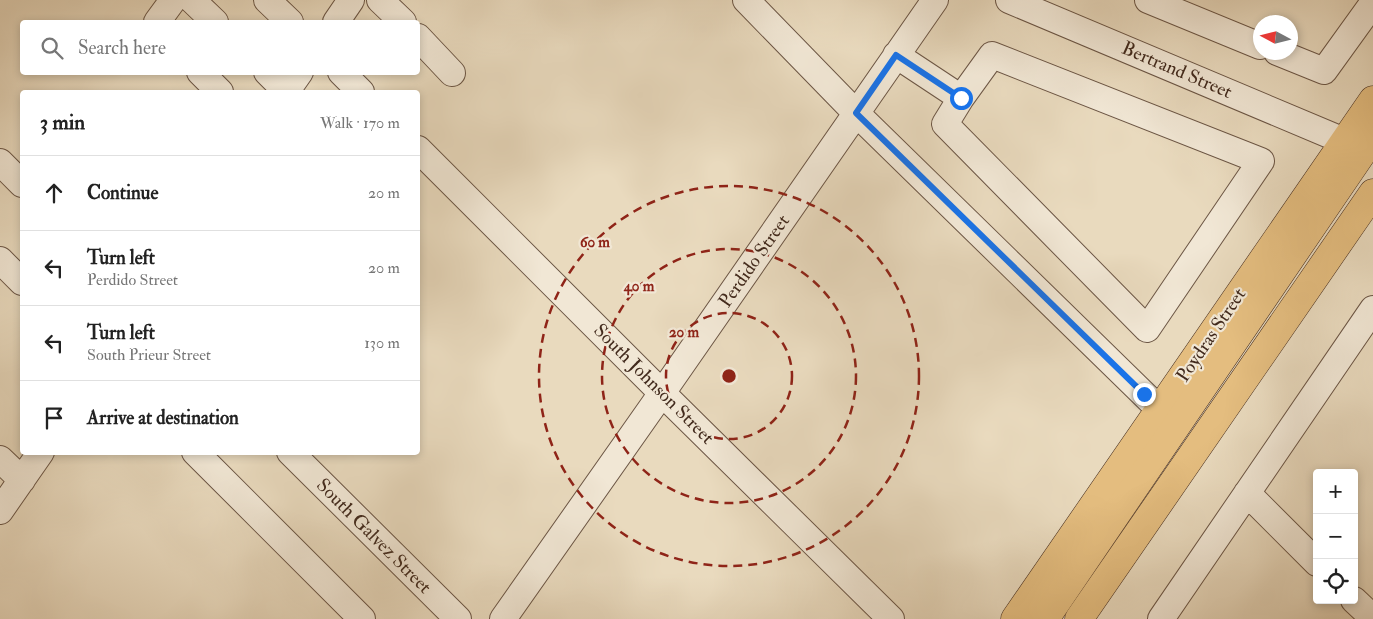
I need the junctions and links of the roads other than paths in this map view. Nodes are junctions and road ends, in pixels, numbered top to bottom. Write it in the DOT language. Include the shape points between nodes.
graph roads {
  1 [pos="173,0"];
  2 [pos="192,0"];
  3 [pos="267,0"];
  4 [pos="380,0"];
  5 [pos="746,0"];
  6 [pos="935,0"];
  7 [pos="1009,0"];
  8 [pos="1148,0"];
  9 [pos="1373,3"];
  10 [pos="1192,8"];
  11 [pos="158,20"];
  12 [pos="213,20"];
  13 [pos="288,20"];
  14 [pos="401,20"];
  15 [pos="420,39"];
  16 [pos="1253,42"];
  17 [pos="896,55"];
  18 [pos="1297,60"];
  19 [pos="452,73"];
  20 [pos="203,75"];
  21 [pos="269,75"];
  22 [pos="298,75"];
  23 [pos="344,75"];
  24 [pos="218,90"];
  25 [pos="284,90"];
  26 [pos="287,90"];
  27 [pos="359,90"];
  28 [pos="961,98"];
  29 [pos="1373,100"];
  30 [pos="856,113"];
  31 [pos="1373,137"];
  32 [pos="1344,141"];
  33 [pos="420,151"];
  34 [pos="0,162"];
  35 [pos="20,182"];
  36 [pos="1373,193"];
  37 [pos="0,260"];
  38 [pos="20,280"];
  39 [pos="1373,309"];
  40 [pos="662,393"];
  41 [pos="1160,410"];
  42 [pos="38,455"];
  43 [pos="198,455"];
  44 [pos="293,455"];
  45 [pos="0,459"];
  46 [pos="22,480"];
  47 [pos="1247,493"];
  48 [pos="0,511"];
  49 [pos="1313,559"];
  50 [pos="1358,604"];
  51 [pos="1373,618"];
  52 [pos="362,619"];
  53 [pos="458,619"];
  54 [pos="503,619"];
  55 [pos="891,619"];
  56 [pos="1015,619"];
  57 [pos="1045,619"];
  58 [pos="1079,619"];
  59 [pos="1161,619"];
  1 -- 11 [label="street"];
  2 -- 12 [label="street"];
  3 -- 13 [label="street"];
  4 -- 14 [label="street"];
  5 -- 30 [label="street"];
  6 -- 17 [label="street, Perdido Street"];
  7 -- 32 [label="street, Bertrand Street"];
  8 -- 10 [label="street"];
  9 -- 18 [label="street" via="1324,71"];
  10 -- 16 [label="street"];
  15 -- 19 [label="street"];
  17 -- 28 [label="street"];
  17 -- 30 [label="street, Perdido Street"];
  20 -- 24 [label="street"];
  21 -- 25 [label="street"];
  22 -- 26 [label="street"];
  23 -- 27 [label="street"];
  28 -- 28 [label="street" via="992,55 1262,161 1147,328 944,124"];
  29 -- 32 [label="main road, Poydras Street"];
  30 -- 40 [label="street, Perdido Street"];
  30 -- 41 [label="street"];
  31 -- 57 [label="main road"];
  32 -- 41 [label="main road, Poydras Street"];
  33 -- 40 [label="street, South Johnson Street"];
  34 -- 35 [label="street"];
  36 -- 58 [label="main road"];
  37 -- 38 [label="street"];
  39 -- 47 [label="street"];
  40 -- 54 [label="street, Perdido Street"];
  40 -- 55 [label="street, South Johnson Street"];
  41 -- 56 [label="main road, Poydras Street"];
  42 -- 46 [label="street"];
  43 -- 52 [label="street"];
  44 -- 53 [label="street, South Galvez Street"];
  45 -- 46 [label="street"];
  46 -- 48 [label="street"];
  47 -- 49 [label="street"];
  47 -- 59 [label="street"];
  50 -- 51 [label="street"];
}
